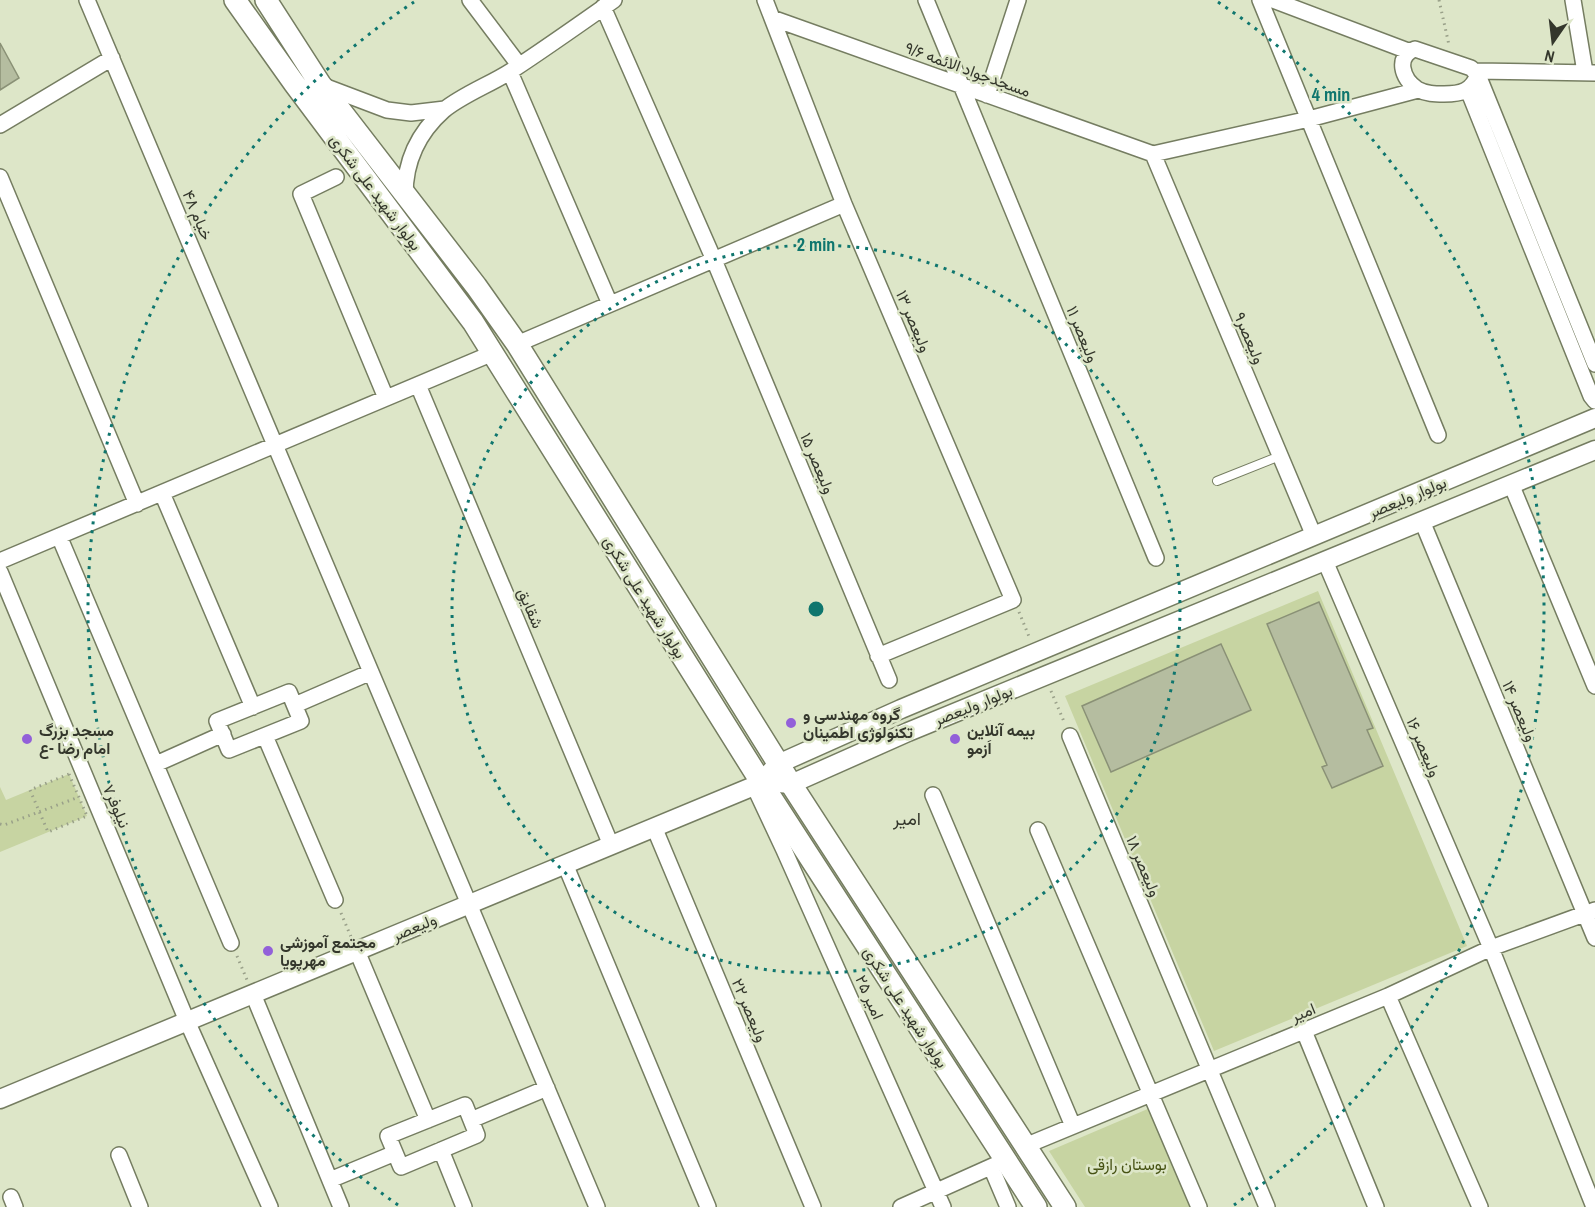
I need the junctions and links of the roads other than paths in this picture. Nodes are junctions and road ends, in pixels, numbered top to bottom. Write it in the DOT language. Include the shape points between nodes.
graph roads {
  1 [pos="87,0"];
  2 [pos="235,0"];
  3 [pos="266,0"];
  4 [pos="470,0"];
  5 [pos="765,0"];
  6 [pos="926,0"];
  7 [pos="1018,0"];
  8 [pos="1260,0"];
  9 [pos="1273,0"];
  10 [pos="1573,0"];
  11 [pos="608,4"];
  12 [pos="772,18"];
  13 [pos="1408,51"];
  14 [pos="112,58"];
  15 [pos="515,68"];
  16 [pos="1590,72"];
  17 [pos="1477,73"];
  18 [pos="320,84"];
  19 [pos="961,86"];
  20 [pos="1418,90"];
  21 [pos="1468,90"];
  22 [pos="987,95"];
  23 [pos="445,109"];
  24 [pos="1309,119"];
  25 [pos="0,125"];
  26 [pos="1153,154"];
  27 [pos="0,177"];
  28 [pos="336,177"];
  29 [pos="405,195"];
  30 [pos="844,204"];
  31 [pos="714,260"];
  32 [pos="610,304"];
  33 [pos="517,344"];
  34 [pos="493,353"];
  35 [pos="1595,364"];
  36 [pos="418,385"];
  37 [pos="386,398"];
  38 [pos="1595,401"];
  39 [pos="1595,418"];
  40 [pos="1438,435"];
  41 [pos="276,445"];
  42 [pos="1595,450"];
  43 [pos="1280,456"];
  44 [pos="1217,481"];
  45 [pos="1511,484"];
  46 [pos="162,493"];
  47 [pos="136,504"];
  48 [pos="1422,521"];
  49 [pos="59,536"];
  50 [pos="1314,536"];
  51 [pos="1156,558"];
  52 [pos="0,561"];
  53 [pos="1324,561"];
  54 [pos="0,572"];
  55 [pos="878,656"];
  56 [pos="371,672"];
  57 [pos="888,680"];
  58 [pos="727,681"];
  59 [pos="1595,686"];
  60 [pos="705,692"];
  61 [pos="295,705"];
  62 [pos="253,707"];
  63 [pos="223,734"];
  64 [pos="265,736"];
  65 [pos="1070,736"];
  66 [pos="156,764"];
  67 [pos="778,764"];
  68 [pos="757,784"];
  69 [pos="791,784"];
  70 [pos="933,795"];
  71 [pos="654,827"];
  72 [pos="1038,830"];
  73 [pos="611,845"];
  74 [pos="565,864"];
  75 [pos="335,900"];
  76 [pos="469,904"];
  77 [pos="1590,912"];
  78 [pos="1595,938"];
  79 [pos="231,943"];
  80 [pos="1491,948"];
  81 [pos="357,951"];
  82 [pos="253,994"];
  83 [pos="1388,996"];
  84 [pos="187,1021"];
  85 [pos="1304,1031"];
  86 [pos="1211,1069"];
  87 [pos="547,1088"];
  88 [pos="1152,1094"];
  89 [pos="0,1099"];
  90 [pos="428,1120"];
  91 [pos="471,1120"];
  92 [pos="1073,1126"];
  93 [pos="1025,1146"];
  94 [pos="441,1150"];
  95 [pos="395,1153"];
  96 [pos="119,1155"];
  97 [pos="998,1164"];
  98 [pos="330,1180"];
  99 [pos="938,1192"];
  100 [pos="140,1207"];
  101 [pos="270,1207"];
  102 [pos="341,1207"];
  103 [pos="464,1207"];
  104 [pos="597,1207"];
  105 [pos="708,1207"];
  106 [pos="813,1207"];
  107 [pos="901,1207"];
  108 [pos="944,1207"];
  109 [pos="1008,1207"];
  110 [pos="1036,1207"];
  111 [pos="1065,1207"];
  112 [pos="1199,1207"];
  113 [pos="1267,1207"];
  114 [pos="1376,1207"];
  115 [pos="1480,1207"];
  116 [pos="1594,1207"];
  1 -- 14 [label="street, خیام ۴۸"];
  2 -- 34 [label="main road, بولوار شهید علی شکری"];
  3 -- 18 [label="main road, بولوار شهید علی شکری"];
  4 -- 15 [label="street"];
  5 -- 12 [label="street, ولیعصر ۱۳"];
  6 -- 19 [label="street, ولیعصر ۱۱"];
  7 -- 22 [label="street"];
  8 -- 24 [label="street"];
  9 -- 13 [label="street"];
  10 -- 16 [label="street"];
  11 -- 15 [label="street"];
  11 -- 31 [label="street, ولیعصر ۱۵"];
  12 -- 19 [label="street, مسجدجواد الائمه ۹/۶"];
  12 -- 30 [label="street, ولیعصر ۱۳"];
  13 -- 17 [label="street" via="1415,49 1453,61"];
  13 -- 20 [label="street" via="1403,57 1405,76"];
  14 -- 25 [label="street"];
  14 -- 41 [label="street, خیام ۴۸"];
  15 -- 23 [label="street"];
  15 -- 32 [label="street"];
  16 -- 17 [label="street"];
  17 -- 21 [label="street"];
  17 -- 35 [label="street"];
  18 -- 23 [label="street" via="387,110 411,113"];
  18 -- 29 [label="main road, بولوار شهید علی شکری"];
  19 -- 22 [label="street, مسجدجواد الائمه ۹/۶"];
  19 -- 51 [label="street, ولیعصر ۱۱"];
  20 -- 21 [label="street" via="1431,94"];
  20 -- 24 [label="street"];
  21 -- 38 [label="street"];
  22 -- 26 [label="street, مسجدجواد الائمه ۹/۶"];
  23 -- 29 [label="street" via="423,132 412,153 405,176"];
  24 -- 26 [label="street"];
  24 -- 40 [label="street"];
  26 -- 43 [label="street, ولیعصر۹"];
  27 -- 47 [label="street"];
  28 -- 37 [label="street" via="301,195"];
  29 -- 33 [label="main road, بولوار شهید علی شکری"];
  30 -- 31 [label="street"];
  30 -- 55 [label="street, ولیعصر ۱۳" via="1013,600"];
  31 -- 32 [label="street"];
  31 -- 55 [label="street, ولیعصر ۱۵"];
  32 -- 33 [label="street"];
  33 -- 58 [label="main road, بولوار شهید علی شکری"];
  34 -- 36 [label="street"];
  34 -- 60 [label="main road, بولوار شهید علی شکری"];
  36 -- 37 [label="street"];
  36 -- 73 [label="street, شقایق"];
  37 -- 41 [label="street"];
  39 -- 50 [label="street, بولوار ولیعصر"];
  41 -- 46 [label="street"];
  41 -- 56 [label="street, خیام ۴۸"];
  42 -- 45 [label="street, بولوار ولیعصر"];
  43 -- 44 [label="lane"];
  43 -- 50 [label="street, ولیعصر۹"];
  45 -- 48 [label="street, بولوار ولیعصر"];
  45 -- 59 [label="street"];
  46 -- 47 [label="street"];
  46 -- 62 [label="street"];
  47 -- 49 [label="street"];
  48 -- 53 [label="street, بولوار ولیعصر"];
  48 -- 77 [label="street, ولیعصر ۱۴"];
  49 -- 52 [label="street"];
  49 -- 66 [label="street"];
  50 -- 53 [label="street"];
  50 -- 67 [label="street, بولوار ولیعصر"];
  53 -- 69 [label="street, بولوار ولیعصر"];
  53 -- 80 [label="street, ولیعصر ۱۶"];
  54 -- 84 [label="street, نیلوفر۷"];
  55 -- 57 [label="street, ولیعصر ۱۵"];
  56 -- 61 [label="street"];
  56 -- 76 [label="street, خیام ۴۸"];
  58 -- 60 [label="main road"];
  58 -- 67 [label="main road, بولوار شهید علی شکری"];
  60 -- 68 [label="main road, بولوار شهید علی شکری"];
  61 -- 62 [label="street" via="289,692"];
  61 -- 64 [label="street" via="301,721"];
  62 -- 63 [label="street" via="217,721"];
  63 -- 64 [label="street" via="229,750"];
  63 -- 66 [label="street"];
  64 -- 75 [label="street"];
  65 -- 86 [label="street, ولیعصر ۱۸"];
  66 -- 79 [label="street"];
  67 -- 68 [label="street, بولوار ولیعصر"];
  67 -- 69 [label="main road, بولوار شهید علی شکری"];
  68 -- 69 [label="street, بولوار ولیعصر"];
  68 -- 71 [label="street, ولیعصر"];
  68 -- 97 [label="main road, بولوار شهید علی شکری"];
  68 -- 99 [label="street, امیر ۲۵"];
  69 -- 93 [label="main road, بولوار شهید علی شکری"];
  70 -- 92 [label="street"];
  71 -- 73 [label="street, ولیعصر"];
  71 -- 106 [label="street, ولیعصر ۲۲"];
  72 -- 88 [label="street"];
  73 -- 74 [label="street, ولیعصر"];
  74 -- 76 [label="street, ولیعصر"];
  74 -- 105 [label="street"];
  76 -- 81 [label="street, ولیعصر"];
  76 -- 87 [label="street, خیام ۴۸"];
  77 -- 78 [label="street, ولیعصر ۱۴"];
  77 -- 80 [label="street, امیر"];
  80 -- 83 [label="street, امیر"];
  80 -- 116 [label="street, ولیعصر ۱۶"];
  81 -- 82 [label="street, ولیعصر"];
  81 -- 90 [label="street"];
  82 -- 84 [label="street, ولیعصر"];
  82 -- 98 [label="street"];
  83 -- 85 [label="street, امیر"];
  83 -- 115 [label="street"];
  84 -- 89 [label="street, ولیعصر"];
  84 -- 101 [label="street, نیلوفر۷"];
  85 -- 86 [label="street, امیر"];
  85 -- 114 [label="street"];
  86 -- 88 [label="street, امیر"];
  86 -- 113 [label="street, ولیعصر ۱۸"];
  87 -- 91 [label="street"];
  87 -- 104 [label="street, خیام ۴۸"];
  88 -- 92 [label="street, امیر"];
  88 -- 112 [label="street"];
  90 -- 91 [label="street" via="465,1105"];
  90 -- 95 [label="street" via="388,1136"];
  91 -- 94 [label="street" via="477,1136"];
  92 -- 93 [label="street, امیر"];
  93 -- 111 [label="main road, بولوار شهید علی شکری"];
  94 -- 95 [label="street" via="401,1167"];
  94 -- 103 [label="street"];
  95 -- 98 [label="street"];
  96 -- 100 [label="street"];
  97 -- 99 [label="street"];
  97 -- 109 [label="street"];
  97 -- 110 [label="main road, بولوار شهید علی شکری"];
  98 -- 102 [label="street"];
  99 -- 107 [label="street"];
  99 -- 108 [label="street, امیر ۲۵"];
}
